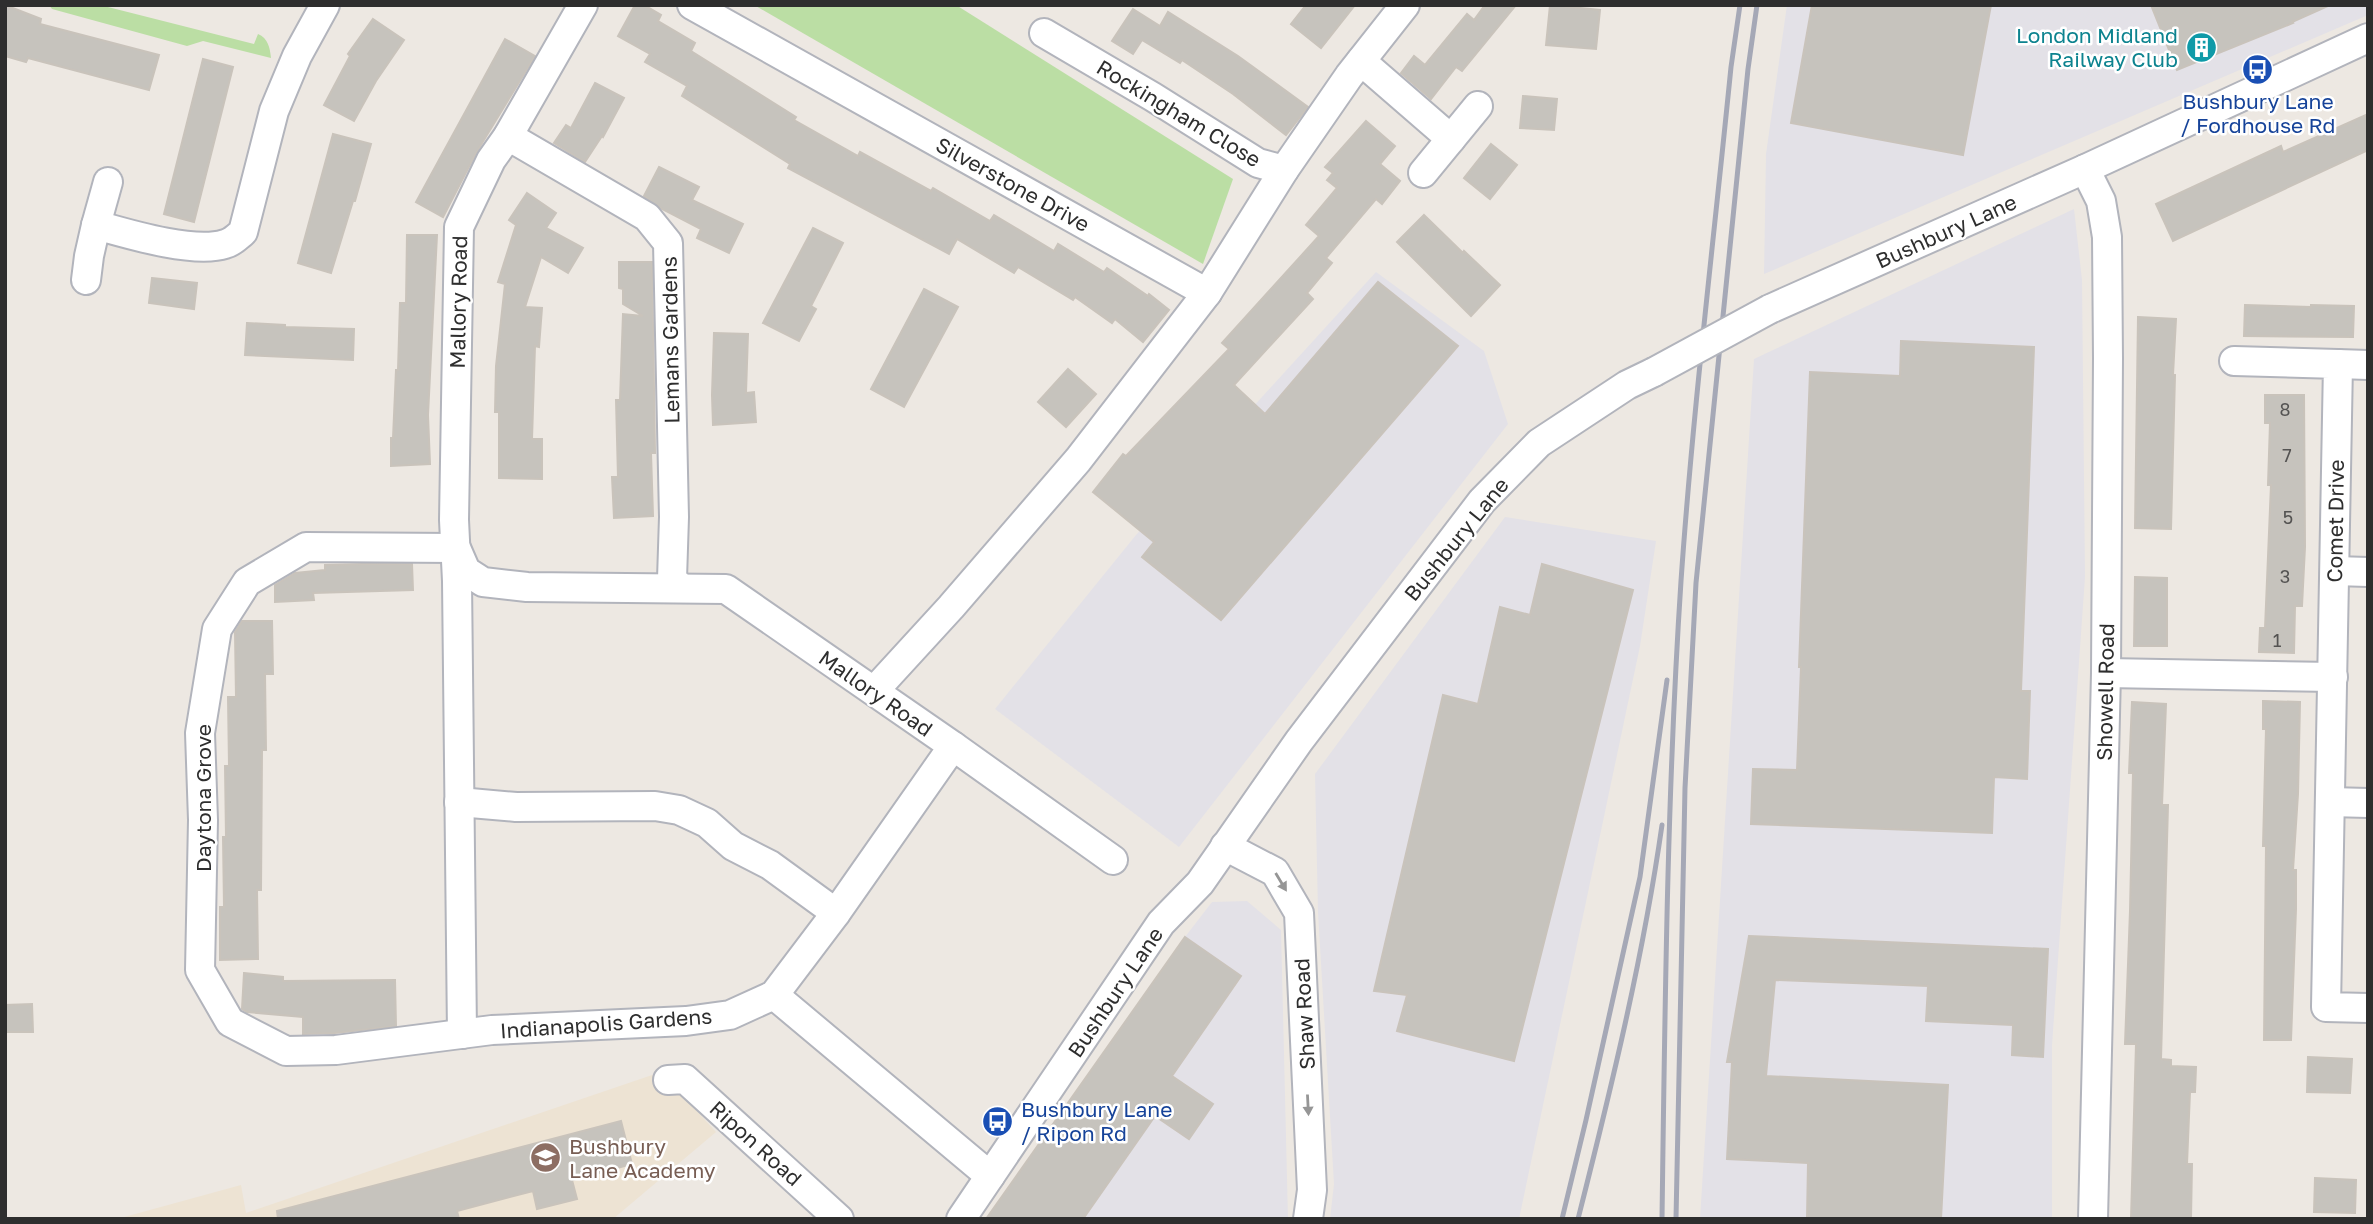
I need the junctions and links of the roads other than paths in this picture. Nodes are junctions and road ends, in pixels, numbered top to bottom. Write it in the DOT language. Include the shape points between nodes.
graph roads {
  1 [pos="325,5"];
  2 [pos="583,5"];
  3 [pos="692,5"];
  4 [pos="1405,5"];
  5 [pos="1044,33"];
  6 [pos="2368,38"];
  7 [pos="1361,61"];
  8 [pos="1478,106"];
  9 [pos="508,135"];
  10 [pos="1451,139"];
  11 [pos="2085,169"];
  12 [pos="1284,170"];
  13 [pos="1423,173"];
  14 [pos="108,181"];
  15 [pos="96,225"];
  16 [pos="86,280"];
  17 [pos="1207,293"];
  18 [pos="2234,361"];
  19 [pos="2338,364"];
  20 [pos="2368,365"];
  21 [pos="456,548"];
  22 [pos="2334,571"];
  23 [pos="2368,572"];
  24 [pos="680,587"];
  25 [pos="2106,673"];
  26 [pos="2333,677"];
  27 [pos="874,691"];
  28 [pos="949,751"];
  29 [pos="459,802"];
  30 [pos="2330,802"];
  31 [pos="2368,803"];
  32 [pos="1225,846"];
  33 [pos="1113,860"];
  34 [pos="836,914"];
  35 [pos="775,995"];
  36 [pos="2368,1008"];
  37 [pos="462,1034"];
  38 [pos="434,1037"];
  39 [pos="668,1080"];
  40 [pos="990,1176"];
  41 [pos="839,1219"];
  42 [pos="961,1219"];
  43 [pos="1308,1219"];
  44 [pos="2093,1219"];
  1 -- 15 [label="street" via="307,33 274,111 243,232 214,246 170,243"];
  2 -- 9 [label="street, Mallory Road"];
  3 -- 17 [label="street, Silverstone Drive"];
  4 -- 7 [label="street, Rockingham Close"];
  5 -- 12 [label="street, Rockingham Close" via="1258,163"];
  6 -- 11 [label="street, Bushbury Lane"];
  7 -- 10 [label="street"];
  7 -- 12 [label="street, Rockingham Close"];
  8 -- 10 [label="street"];
  9 -- 21 [label="street, Mallory Road" via="459,227"];
  9 -- 24 [label="street, Lemans Gardens" via="647,217 668,243 672,579"];
  10 -- 13 [label="street"];
  11 -- 25 [label="street, Showell Road" via="2101,201 2107,237"];
  11 -- 32 [label="street, Bushbury Lane, bridge" via="1770,309 1627,385 1539,443 1482,500"];
  12 -- 17 [label="street"];
  14 -- 15 [label="street"];
  15 -- 16 [label="street"];
  17 -- 27 [label="street" via="1078,460"];
  18 -- 19 [label="street"];
  19 -- 20 [label="street"];
  19 -- 22 [label="street, Comet Drive"];
  21 -- 24 [label="street, Mallory Road" via="466,571 483,582 607,590"];
  21 -- 29 [label="street, Mallory Road"];
  21 -- 38 [label="street, Daytona Grove" via="306,547 247,583 217,629 200,733 200,970 230,1023 286,1051 336,1050"];
  22 -- 23 [label="street"];
  22 -- 26 [label="street, Comet Drive"];
  24 -- 27 [label="street, Mallory Road" via="726,589"];
  25 -- 26 [label="street"];
  25 -- 44 [label="street, Showell Road"];
  26 -- 30 [label="street, Comet Drive"];
  27 -- 28 [label="street, Mallory Road"];
  28 -- 33 [label="street, Mallory Road"];
  28 -- 34 [label="street, Indianapolis Gardens"];
  29 -- 34 [label="street" via="680,810 708,823 733,846 770,865"];
  29 -- 37 [label="street, Mallory Road"];
  30 -- 31 [label="street"];
  30 -- 36 [label="street, Comet Drive" via="2326,1007"];
  32 -- 40 [label="street, Bushbury Lane" via="1199,883 1161,923"];
  32 -- 43 [label="street, Shaw Road, one-way" via="1275,872 1299,913 1312,1190"];
  34 -- 35 [label="street, Indianapolis Gardens"];
  35 -- 37 [label="street, Indianapolis Gardens" via="719,1017"];
  35 -- 40 [label="street"];
  37 -- 38 [label="street, Indianapolis Gardens"];
  39 -- 41 [label="street, Ripon Road" via="685,1079"];
  40 -- 42 [label="street, Bushbury Lane"];
}
